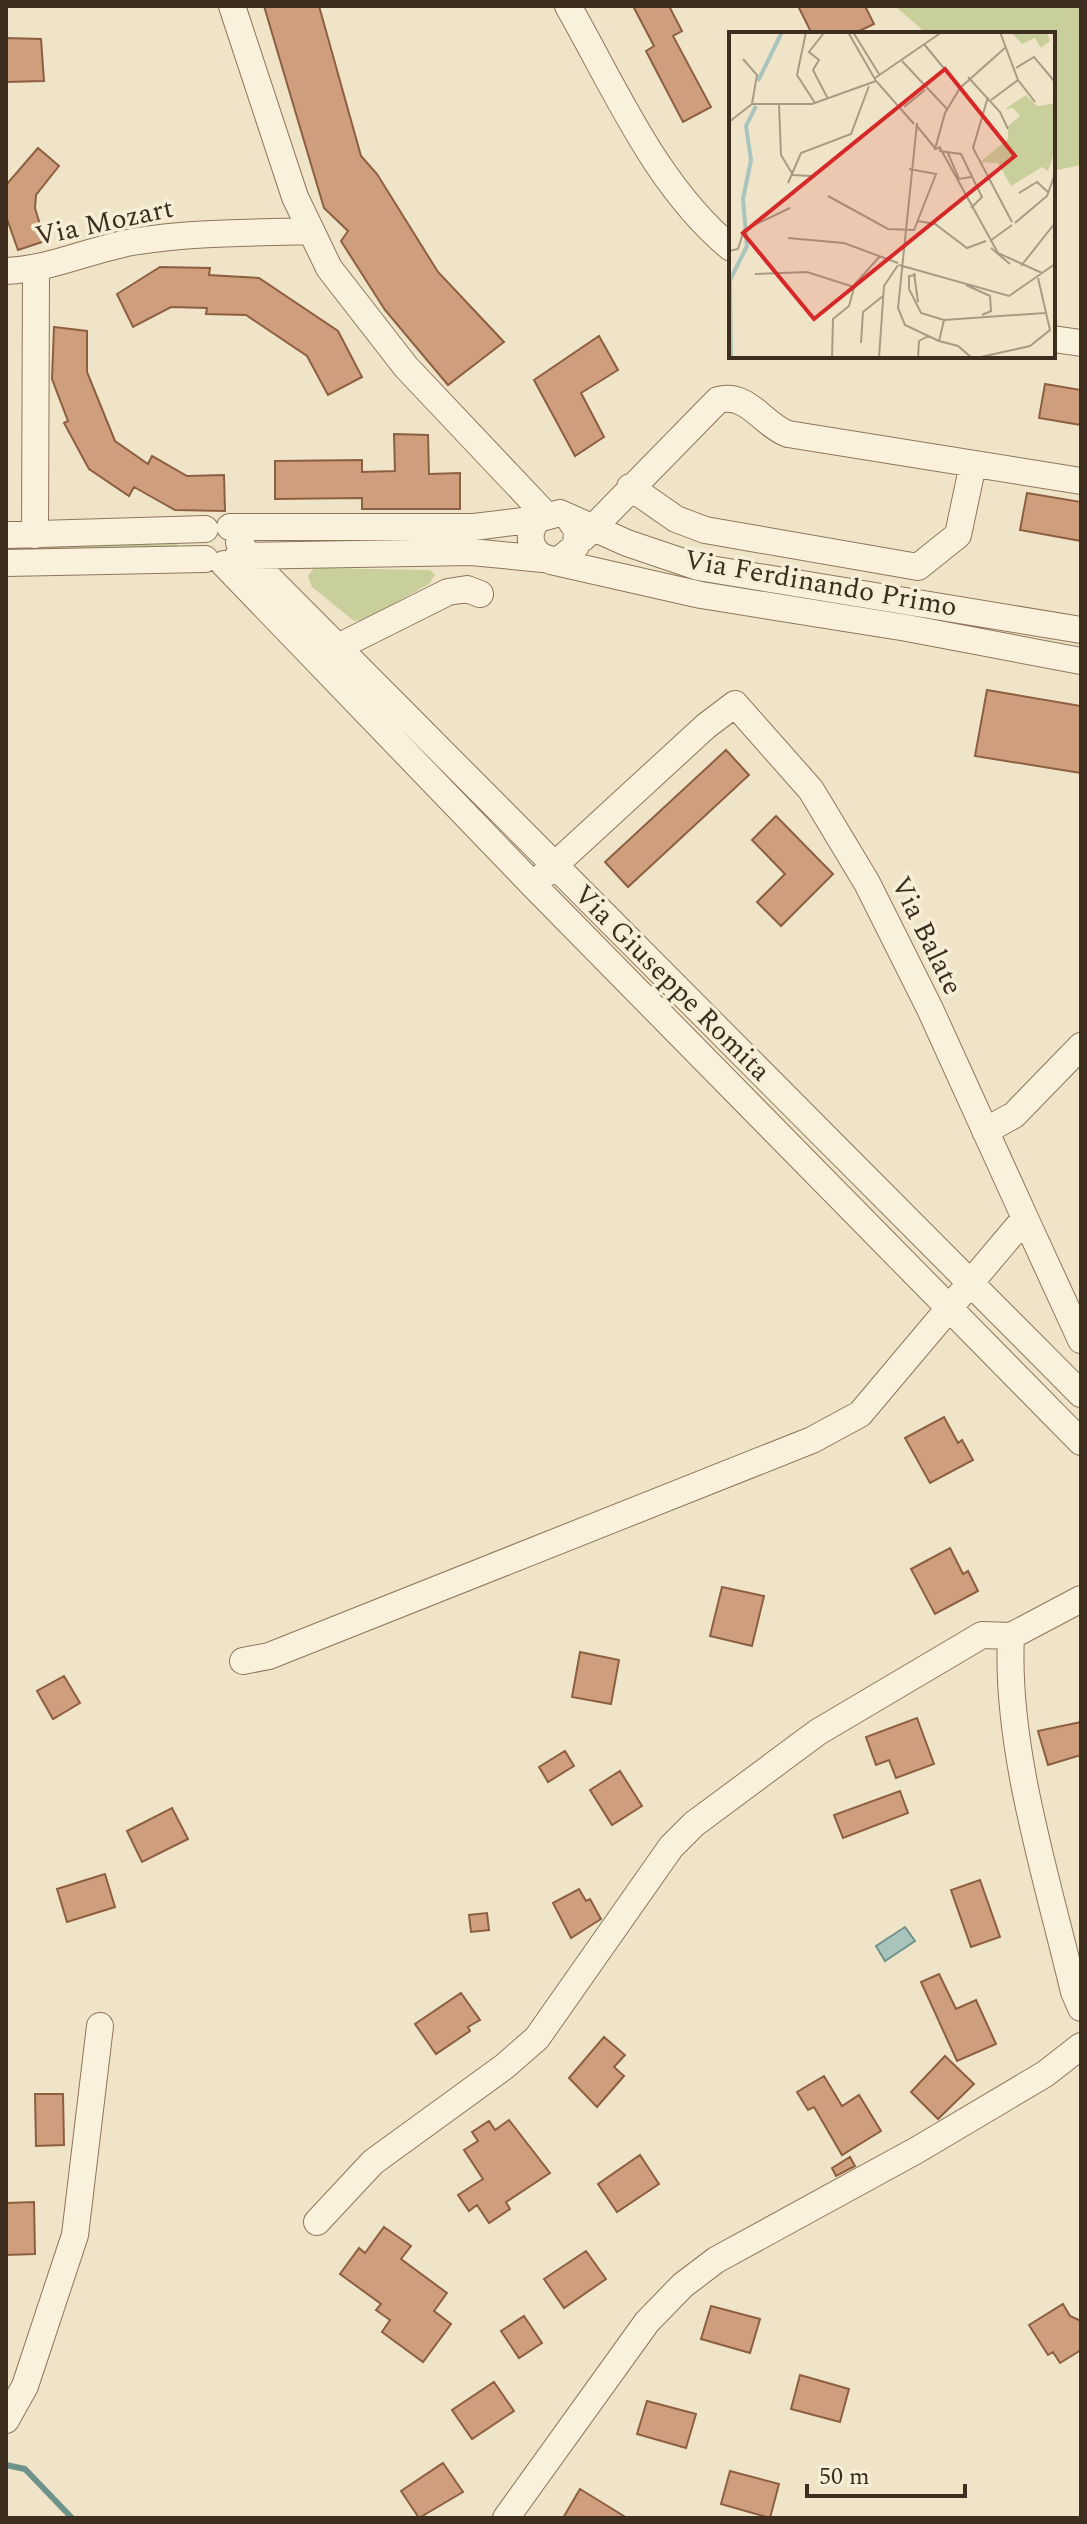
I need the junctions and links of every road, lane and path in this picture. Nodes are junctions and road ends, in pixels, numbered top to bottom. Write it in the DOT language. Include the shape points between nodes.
graph roads {
  1 [pos="232,6"];
  2 [pos="568,6"];
  3 [pos="311,231"];
  4 [pos="729,246"];
  5 [pos="36,270"];
  6 [pos="6,271"];
  7 [pos="1055,339"];
  8 [pos="1081,343"];
  9 [pos="973,464"];
  10 [pos="1081,481"];
  11 [pos="624,493"];
  12 [pos="553,516"];
  13 [pos="6,535"];
  14 [pos="35,535"];
  15 [pos="585,536"];
  16 [pos="226,548"];
  17 [pos="304,553"];
  18 [pos="547,560"];
  19 [pos="6,563"];
  20 [pos="480,594"];
  21 [pos="870,609"];
  22 [pos="909,615"];
  23 [pos="309,618"];
  24 [pos="1081,630"];
  25 [pos="338,647"];
  26 [pos="1081,661"];
  27 [pos="368,694"];
  28 [pos="555,866"];
  29 [pos="533,885"];
  30 [pos="638,949"];
  31 [pos="615,969"];
  32 [pos="1081,1046"];
  33 [pos="985,1131"];
  34 [pos="1025,1218"];
  35 [pos="972,1284"];
  36 [pos="950,1310"];
  37 [pos="1081,1340"];
  38 [pos="1081,1394"];
  39 [pos="1081,1442"];
  40 [pos="1081,1599"];
  41 [pos="1011,1636"];
  42 [pos="243,1661"];
  43 [pos="1081,2008"];
  44 [pos="100,2026"];
  45 [pos="1081,2046"];
  46 [pos="317,2222"];
  47 [pos="6,2420"];
  48 [pos="506,2518"];
  1 -- 3 [label="street"];
  2 -- 4 [label="street" via="659,165"];
  3 -- 5 [label="street, Via Mozart" via="172,235"];
  3 -- 12 [label="street" via="329,268 406,367"];
  5 -- 6 [label="street, Via Mozart"];
  5 -- 14 [label="street"];
  7 -- 8 [label="street"];
  9 -- 10 [label="street"];
  9 -- 11 [label="street" via="788,434 749,405 728,397 718,400"];
  9 -- 11 [label="street" via="958,535 918,567 705,530"];
  11 -- 12 [label="street" via="594,510"];
  11 -- 15 [label="street"];
  12 -- 15 [label="street, Via Ferdinando Primo"];
  12 -- 16 [label="street, Via Ferdinando Primo"];
  12 -- 18 [label="street" via="530,540"];
  13 -- 14 [label="street, Via Ferdinando Primo"];
  14 -- 16 [label="street, Via Ferdinando Primo"];
  15 -- 18 [label="street" via="566,557"];
  15 -- 21 [label="street, Via Ferdinando Primo"];
  16 -- 17 [label="street, Via Ferdinando Primo"];
  16 -- 19 [label="street, Via Ferdinando Primo"];
  16 -- 23 [label="street, Via Giuseppe Romita"];
  16 -- 27 [label="street, Via Giuseppe Romita"];
  17 -- 18 [label="street, Via Ferdinando Primo" via="471,552"];
  17 -- 23 [label="street" via="279,564 277,572"];
  18 -- 21 [label="street, Via Ferdinando Primo" via="701,595"];
  20 -- 25 [label="street" via="467,589 448,592"];
  21 -- 22 [label="street, Via Ferdinando Primo"];
  22 -- 24 [label="street, Via Ferdinando Primo"];
  22 -- 26 [label="street, Via Ferdinando Primo"];
  23 -- 25 [label="street, Via Giuseppe Romita"];
  25 -- 27 [label="street, Via Giuseppe Romita"];
  27 -- 28 [label="street, Via Giuseppe Romita"];
  27 -- 29 [label="street, Via Giuseppe Romita"];
  28 -- 29 [label="street"];
  28 -- 30 [label="street, Via Giuseppe Romita"];
  28 -- 33 [label="street, Via Balate" via="735,704 811,790 867,883"];
  29 -- 31 [label="street, Via Giuseppe Romita"];
  30 -- 31 [label="street"];
  30 -- 35 [label="street, Via Giuseppe Romita"];
  31 -- 36 [label="street, Via Giuseppe Romita"];
  32 -- 33 [label="street" via="1014,1115"];
  33 -- 34 [label="street, Via Balate"];
  34 -- 35 [label="street"];
  34 -- 37 [label="street, Via Balate"];
  35 -- 36 [label="street"];
  35 -- 38 [label="street, Via Giuseppe Romita"];
  36 -- 39 [label="street, Via Giuseppe Romita"];
  36 -- 42 [label="street" via="860,1414 812,1440 269,1656"];
  40 -- 41 [label="street"];
  41 -- 43 [label="street" via="1013,1728"];
  41 -- 46 [label="street" via="982,1635 956,1649 818,1732 694,1824 671,1847 537,2038 373,2162"];
  44 -- 47 [label="street" via="75,2235 25,2386"];
  45 -- 48 [label="street" via="1045,2074 716,2260 683,2285 647,2322"];
}
